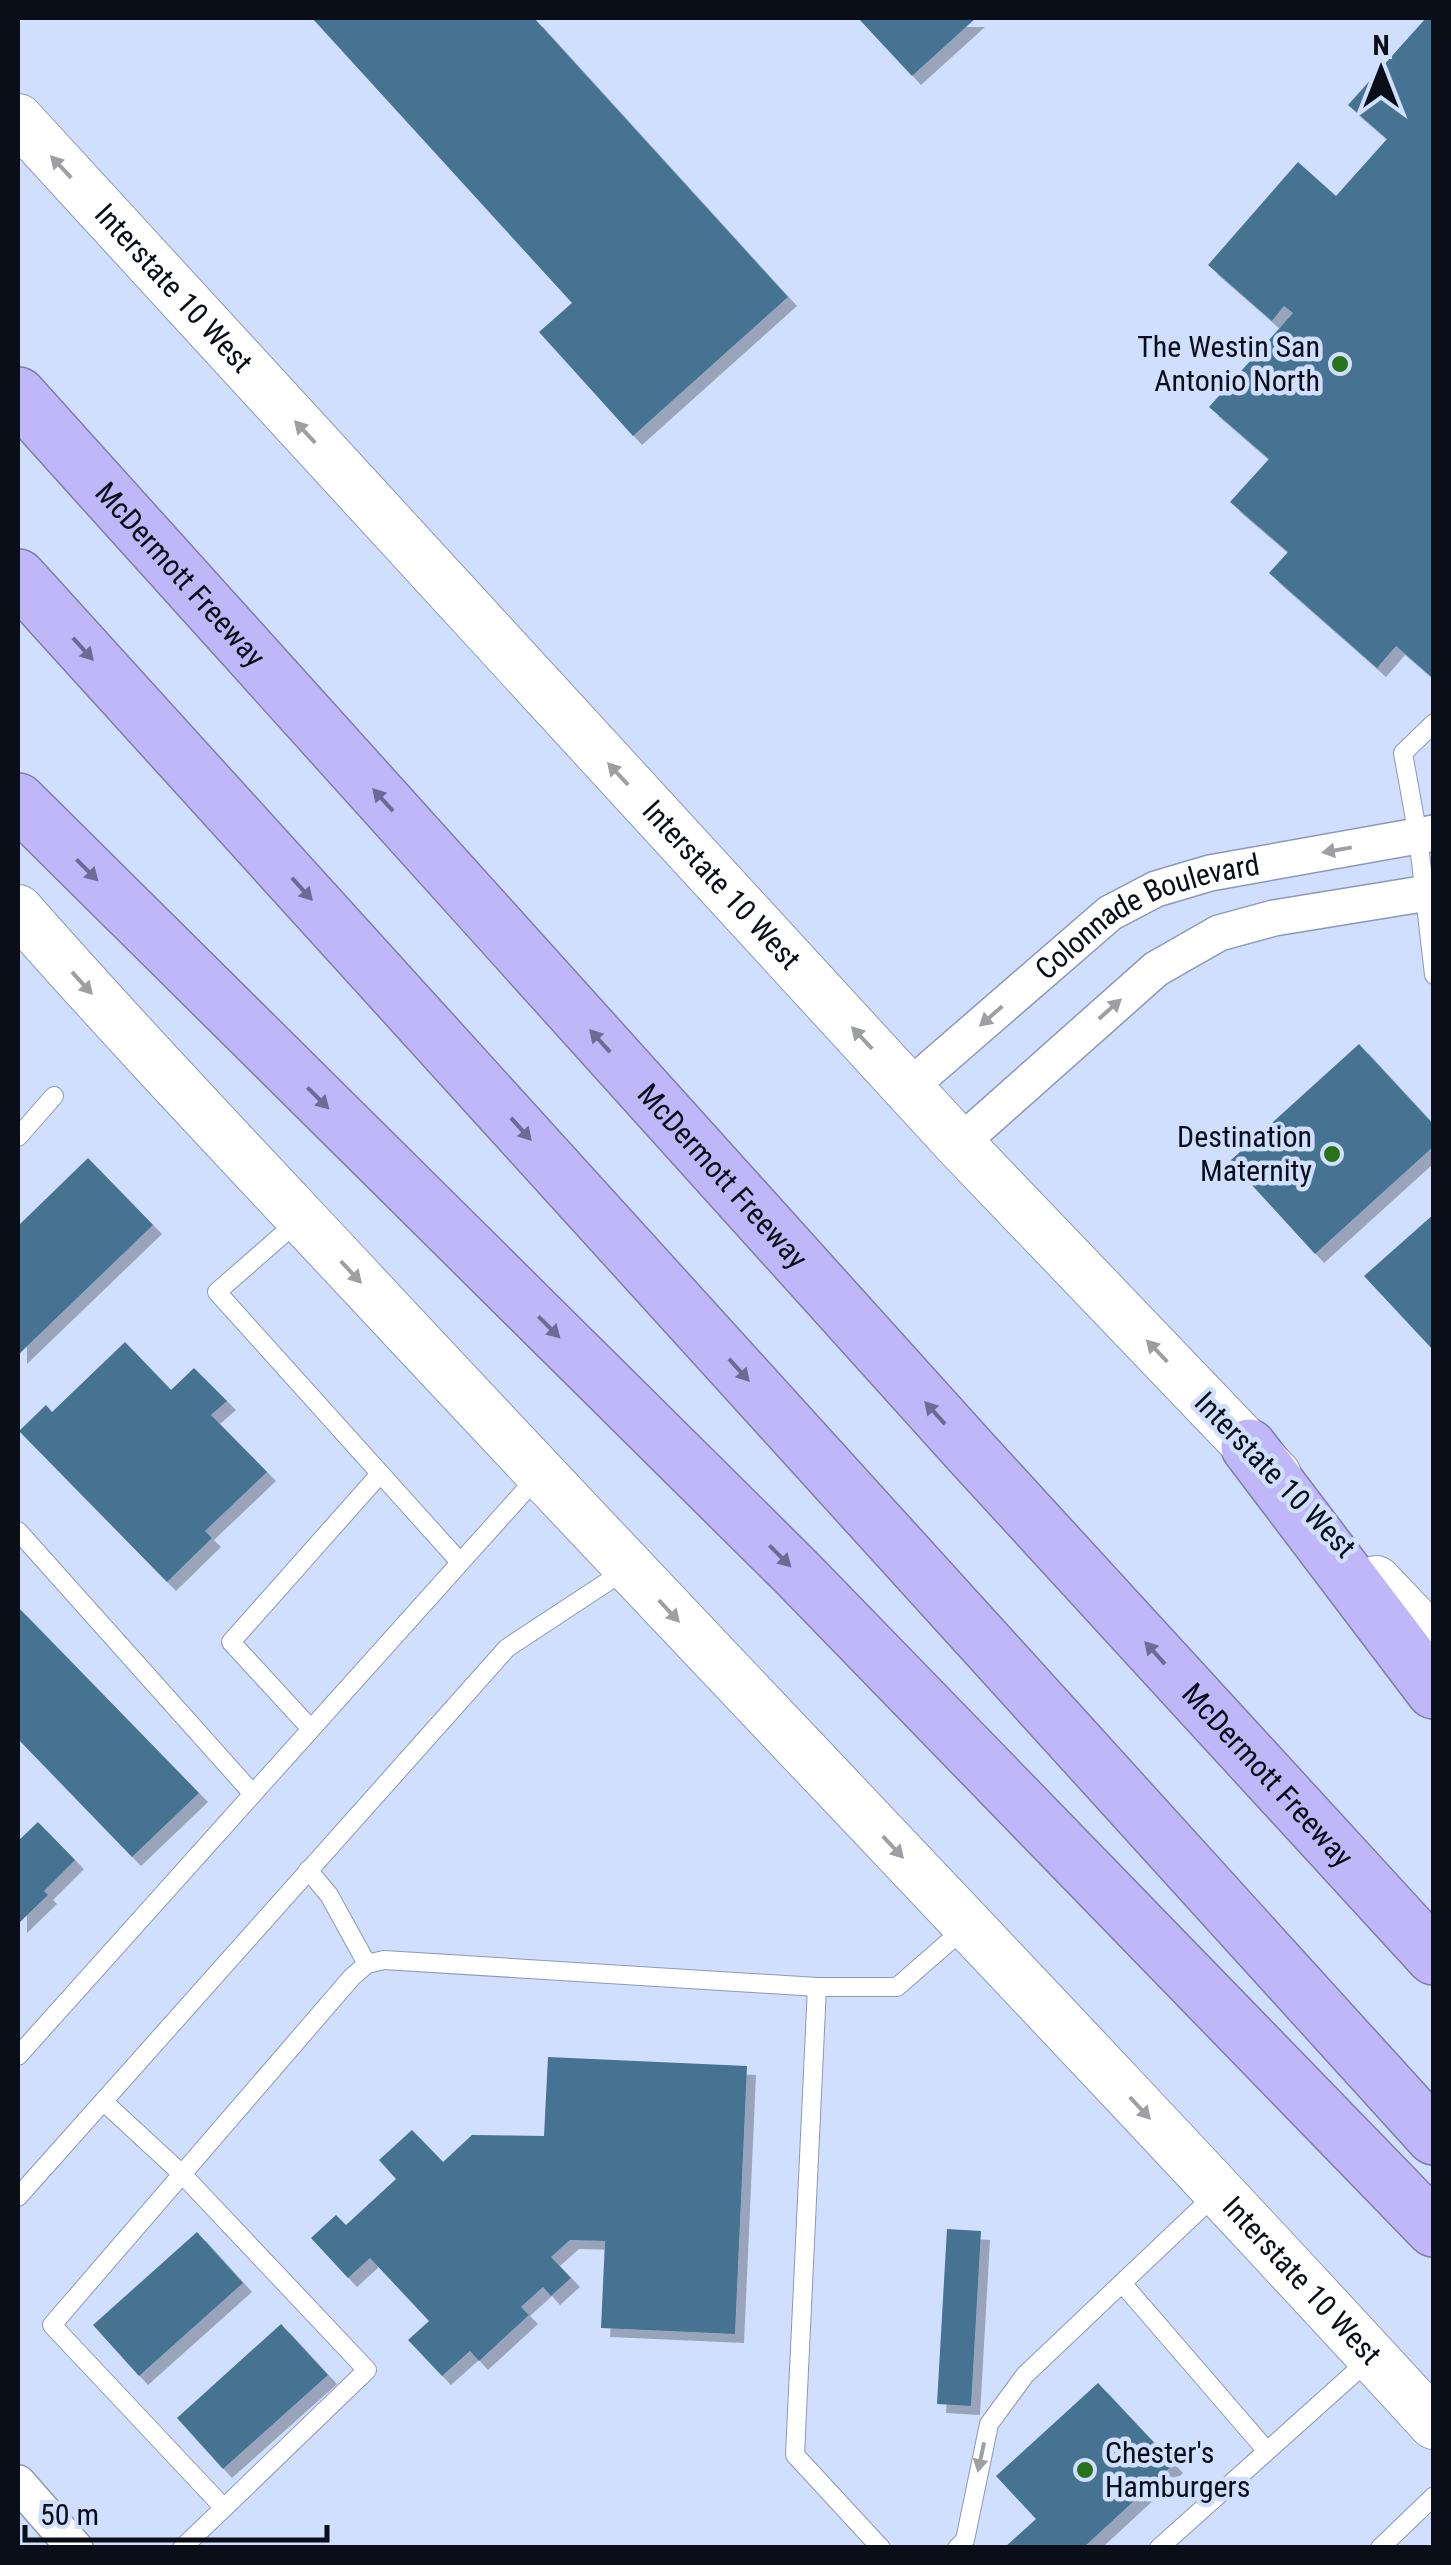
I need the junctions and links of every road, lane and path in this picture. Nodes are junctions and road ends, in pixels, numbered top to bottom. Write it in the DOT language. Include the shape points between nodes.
graph roads {
  1 [pos="18,120"];
  2 [pos="18,395"];
  3 [pos="18,576"];
  4 [pos="1434,723"];
  5 [pos="18,801"];
  6 [pos="1426,835"];
  7 [pos="1428,893"];
  8 [pos="18,910"];
  9 [pos="1434,974"];
  10 [pos="908,1088"];
  11 [pos="54,1096"];
  12 [pos="18,1137"];
  13 [pos="959,1144"];
  14 [pos="301,1218"];
  15 [pos="1249,1447"];
  16 [pos="380,1474"];
  17 [pos="540,1474"];
  18 [pos="18,1531"];
  19 [pos="460,1562"];
  20 [pos="628,1568"];
  21 [pos="1434,1642"];
  22 [pos="1434,1691"];
  23 [pos="311,1730"];
  24 [pos="252,1794"];
  25 [pos="308,1870"];
  26 [pos="968,1926"];
  27 [pos="1434,1956"];
  28 [pos="367,1964"];
  29 [pos="817,1986"];
  30 [pos="18,2056"];
  31 [pos="104,2102"];
  32 [pos="1434,2137"];
  33 [pos="182,2174"];
  34 [pos="1219,2192"];
  35 [pos="18,2198"];
  36 [pos="1434,2229"];
  37 [pos="1122,2283"];
  38 [pos="1372,2357"];
  39 [pos="1434,2424"];
  40 [pos="1267,2451"];
  41 [pos="1434,2496"];
  42 [pos="22,2499"];
  43 [pos="224,2508"];
  44 [pos="75,2548"];
  45 [pos="182,2548"];
  46 [pos="881,2548"];
  47 [pos="957,2548"];
  48 [pos="1159,2548"];
  49 [pos="1380,2548"];
  10 -- 1 [label="main road, Interstate 10 West, one-way"];
  27 -- 2 [label="highway, McDermott Freeway, one-way"];
  3 -- 32 [label="highway, one-way"];
  4 -- 6 [label="lane" via="1403,753"];
  5 -- 36 [label="highway, one-way" via="797,1573"];
  6 -- 7 [label="lane"];
  6 -- 10 [label="street, Colonnade Boulevard, one-way" via="1210,873 1156,889 1110,912"];
  7 -- 9 [label="lane"];
  13 -- 7 [label="street, Colonnade Boulevard, one-way" via="1156,969 1219,934 1274,918"];
  8 -- 14 [label="main road, Interstate 10 West, one-way"];
  10 -- 13 [label="main road, Interstate 10 West"];
  11 -- 12 [label="lane"];
  15 -- 13 [label="main road, Interstate 10 West, one-way"];
  14 -- 16 [label="lane" via="217,1292"];
  14 -- 17 [label="main road, Interstate 10 West, one-way"];
  15 -- 21 [label="main road, Interstate 10 West"];
  15 -- 22 [label="highway"];
  16 -- 19 [label="lane"];
  16 -- 23 [label="lane" via="232,1642"];
  17 -- 19 [label="lane"];
  17 -- 20 [label="main road, Interstate 10 West"];
  18 -- 24 [label="lane"];
  19 -- 23 [label="lane"];
  20 -- 25 [label="lane" via="507,1648"];
  20 -- 26 [label="main road, Interstate 10 West, one-way"];
  23 -- 24 [label="lane"];
  24 -- 30 [label="lane"];
  25 -- 28 [label="lane" via="330,1894"];
  25 -- 31 [label="lane"];
  26 -- 29 [label="lane" via="897,1986"];
  26 -- 34 [label="main road, Interstate 10 West, one-way"];
  28 -- 29 [label="lane"];
  28 -- 33 [label="lane"];
  29 -- 46 [label="lane" via="796,2455"];
  31 -- 33 [label="lane"];
  31 -- 35 [label="lane"];
  33 -- 43 [label="lane" via="52,2325"];
  33 -- 43 [label="lane" via="367,2370"];
  34 -- 37 [label="lane"];
  34 -- 38 [label="main road, Interstate 10 West"];
  37 -- 40 [label="lane"];
  37 -- 47 [label="lane, one-way" via="1025,2375 988,2424"];
  38 -- 39 [label="main road, Interstate 10 West"];
  38 -- 40 [label="lane"];
  40 -- 48 [label="lane"];
  41 -- 49 [label="lane"];
  42 -- 44 [label="street"];
  43 -- 45 [label="lane"];
}
